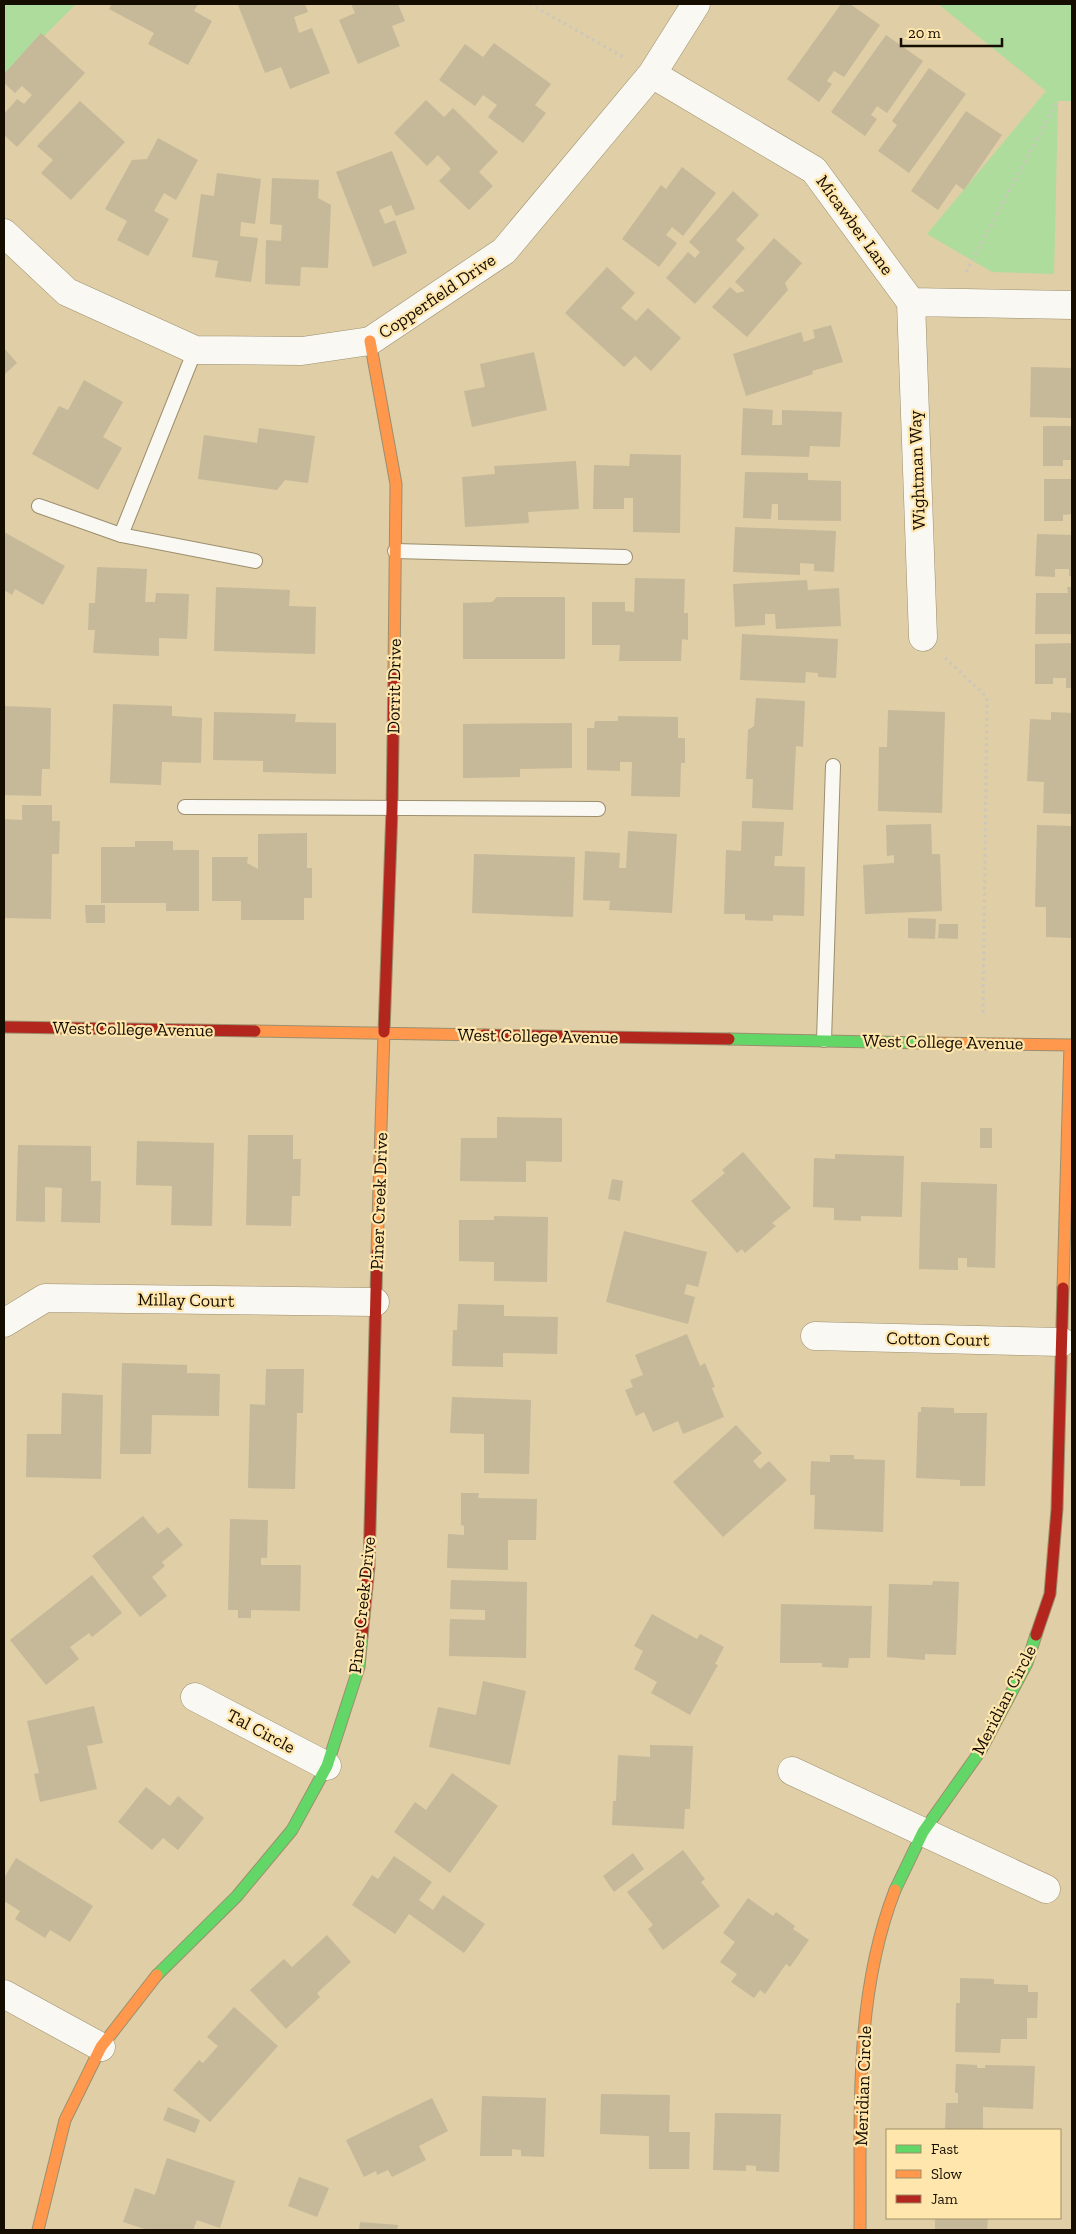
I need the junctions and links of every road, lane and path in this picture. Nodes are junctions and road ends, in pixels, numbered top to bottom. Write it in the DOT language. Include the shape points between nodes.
graph roads {
  1 [pos="530,4"];
  2 [pos="696,4"];
  3 [pos="652,74"];
  4 [pos="1058,100"];
  5 [pos="4,233"];
  6 [pos="911,302"];
  7 [pos="950,304"];
  8 [pos="1072,306"];
  9 [pos="370,341"];
  10 [pos="194,350"];
  11 [pos="38,506"];
  12 [pos="121,535"];
  13 [pos="395,551"];
  14 [pos="625,557"];
  15 [pos="255,561"];
  16 [pos="922,637"];
  17 [pos="833,766"];
  18 [pos="185,807"];
  19 [pos="392,809"];
  20 [pos="598,809"];
  21 [pos="4,1028"];
  22 [pos="385,1033"];
  23 [pos="824,1040"];
  24 [pos="983,1043"];
  25 [pos="1071,1044"];
  26 [pos="375,1302"];
  27 [pos="4,1323"];
  28 [pos="815,1336"];
  29 [pos="1062,1342"];
  30 [pos="195,1697"];
  31 [pos="327,1766"];
  32 [pos="792,1771"];
  33 [pos="923,1832"];
  34 [pos="1046,1889"];
  35 [pos="4,1994"];
  36 [pos="101,2047"];
  37 [pos="38,2230"];
  38 [pos="860,2230"];
  1 -- 3 [label="path"];
  2 -- 3 [label="street, Copperfield Drive"];
  3 -- 6 [label="street, Micawber Lane" via="814,170"];
  3 -- 9 [label="street, Copperfield Drive" via="504,251"];
  4 -- 7 [label="path"];
  5 -- 10 [label="street, Copperfield Drive" via="67,292"];
  6 -- 7 [label="street"];
  6 -- 16 [label="street, Wightman Way"];
  7 -- 8 [label="street"];
  9 -- 10 [label="street, Copperfield Drive" via="302,351"];
  9 -- 13 [label="street, Dorrit Drive" via="396,484"];
  10 -- 12 [label="lane"];
  11 -- 12 [label="lane"];
  12 -- 15 [label="lane"];
  13 -- 14 [label="lane"];
  13 -- 19 [label="street, Dorrit Drive"];
  16 -- 24 [label="path" via="987,697"];
  17 -- 23 [label="lane"];
  18 -- 19 [label="lane"];
  19 -- 20 [label="lane"];
  19 -- 22 [label="street, Dorrit Drive"];
  21 -- 22 [label="street, West College Avenue"];
  22 -- 23 [label="street, West College Avenue"];
  22 -- 26 [label="street, Piner Creek Drive"];
  23 -- 24 [label="street, West College Avenue"];
  24 -- 25 [label="street, West College Avenue"];
  25 -- 29 [label="street, Meridian Circle"];
  26 -- 27 [label="street, Millay Court" via="46,1298"];
  26 -- 31 [label="street, Piner Creek Drive" via="370,1567 359,1667"];
  28 -- 29 [label="street, Cotton Court"];
  29 -- 33 [label="street, Meridian Circle" via="1057,1510 1050,1594 1027,1664 986,1741"];
  30 -- 31 [label="street, Tal Circle"];
  31 -- 36 [label="street, Piner Creek Drive" via="292,1830 237,1896 163,1968"];
  32 -- 33 [label="street"];
  33 -- 34 [label="street"];
  33 -- 38 [label="street, Meridian Circle" via="894,1892 870,1972 862,2056"];
  35 -- 36 [label="street"];
  36 -- 37 [label="street, Piner Creek Drive" via="65,2120"];
}
